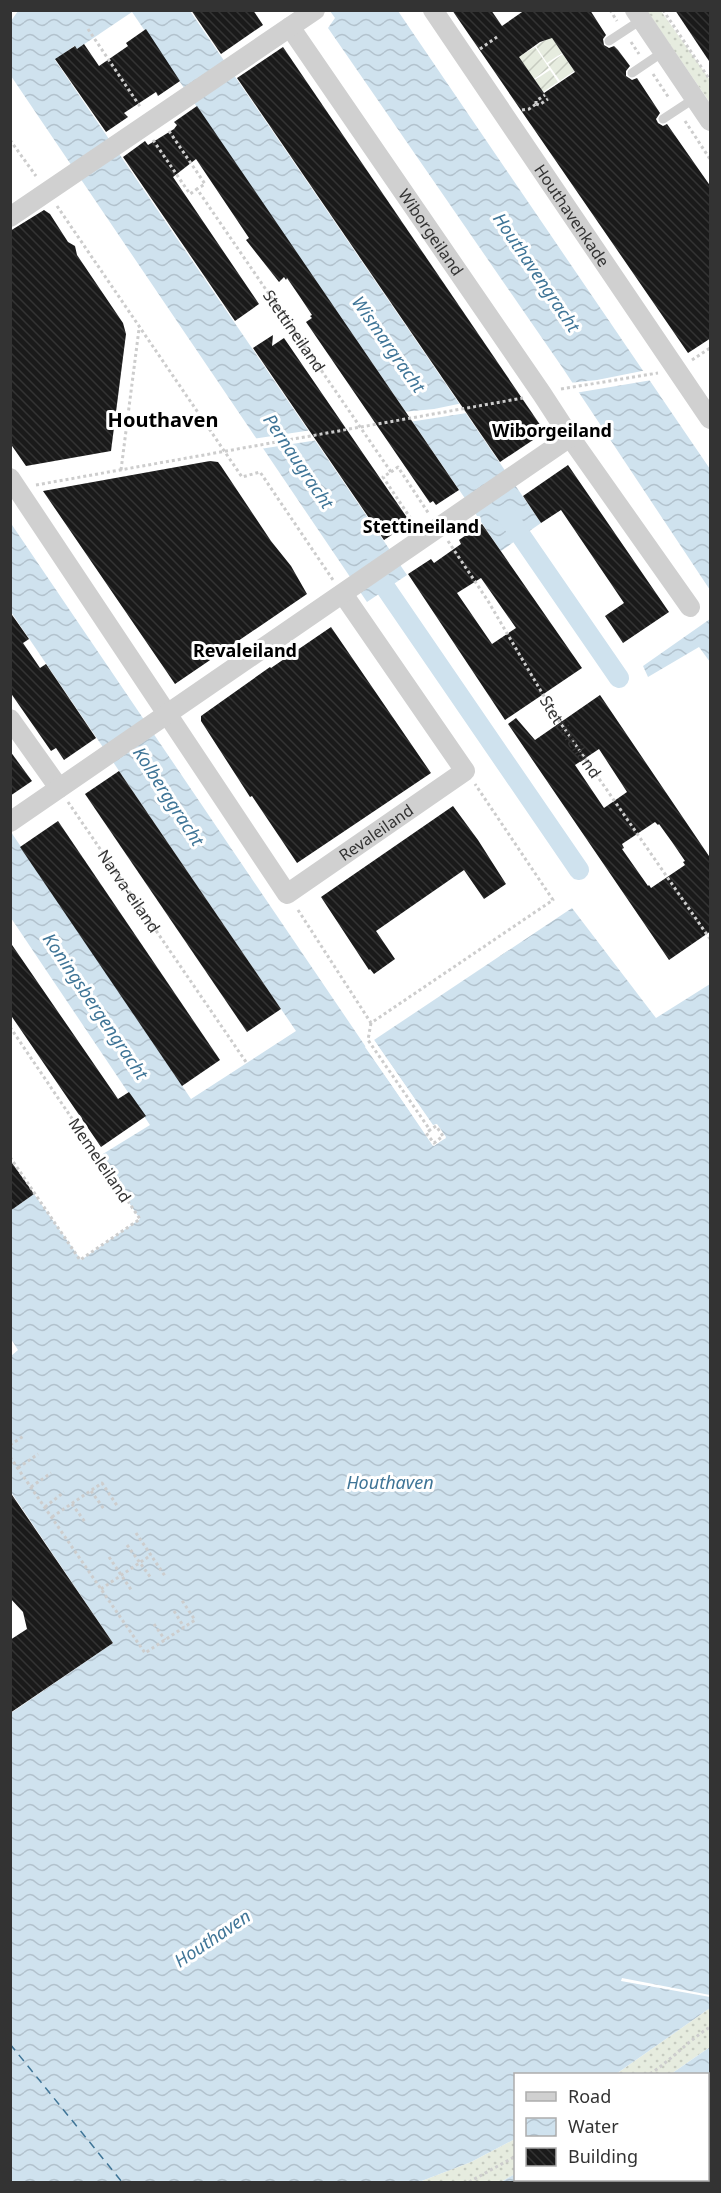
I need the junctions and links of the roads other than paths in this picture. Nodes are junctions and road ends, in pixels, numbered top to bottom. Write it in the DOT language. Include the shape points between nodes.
graph roads {
  1 [pos="315,10"];
  2 [pos="433,10"];
  3 [pos="638,15"];
  4 [pos="291,27"];
  5 [pos="609,40"];
  6 [pos="663,52"];
  7 [pos="632,73"];
  8 [pos="695,98"];
  9 [pos="663,118"];
  10 [pos="711,121"];
  11 [pos="10,217"];
  12 [pos="711,418"];
  13 [pos="570,437"];
  14 [pos="14,483"];
  15 [pos="345,592"];
  16 [pos="690,607"];
  17 [pos="161,718"];
  18 [pos="10,719"];
  19 [pos="59,788"];
  20 [pos="11,821"];
  1 -- 4 [label="street"];
  2 -- 12 [label="street, Houthavenkade"];
  3 -- 5 [label="lane"];
  3 -- 6 [label="street"];
  4 -- 11 [label="street"];
  4 -- 13 [label="street, Wiborgeiland"];
  6 -- 7 [label="lane"];
  6 -- 8 [label="street"];
  8 -- 9 [label="lane"];
  8 -- 10 [label="street"];
  13 -- 15 [label="street"];
  13 -- 16 [label="street, Wiborgeiland"];
  14 -- 17 [label="street"];
  15 -- 17 [label="street"];
  15 -- 17 [label="street, Revaleiland" via="465,771 287,894"];
  17 -- 19 [label="street"];
  18 -- 19 [label="street"];
  19 -- 20 [label="street"];
}
